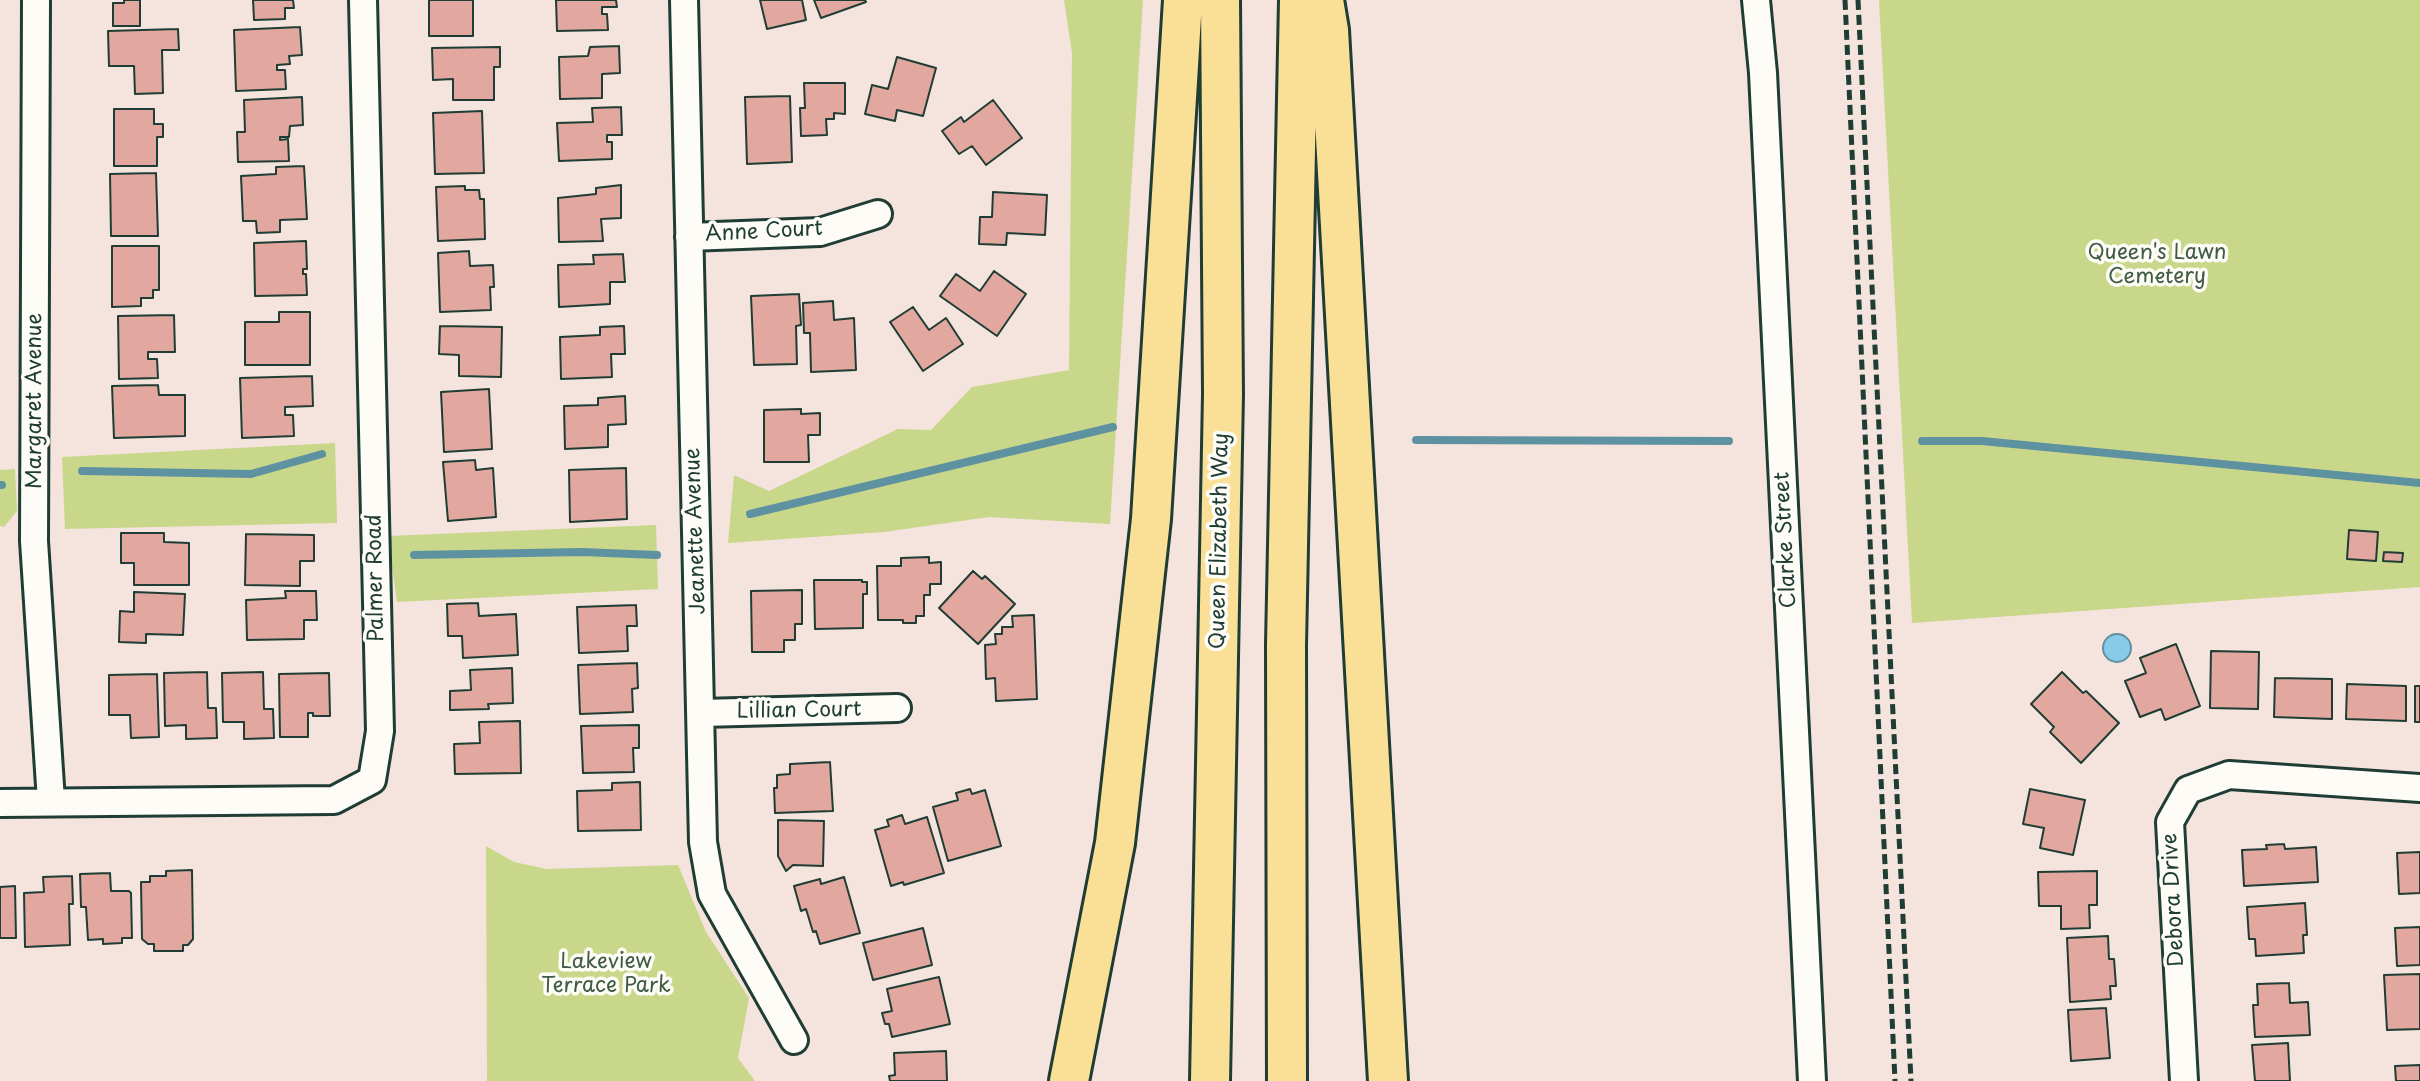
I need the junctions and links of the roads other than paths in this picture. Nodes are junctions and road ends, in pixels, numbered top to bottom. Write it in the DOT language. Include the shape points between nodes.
graph roads {
  1 [pos="36,0"];
  2 [pos="363,0"];
  3 [pos="684,0"];
  4 [pos="1184,0"];
  5 [pos="1220,0"];
  6 [pos="1299,0"];
  7 [pos="1324,0"];
  8 [pos="1756,0"];
  9 [pos="878,214"];
  10 [pos="690,237"];
  11 [pos="897,708"];
  12 [pos="701,713"];
  13 [pos="2420,788"];
  14 [pos="51,801"];
  15 [pos="0,803"];
  16 [pos="794,1040"];
  17 [pos="1069,1081"];
  18 [pos="1210,1081"];
  19 [pos="1287,1081"];
  20 [pos="1388,1081"];
  21 [pos="1812,1081"];
  22 [pos="2184,1081"];
  1 -- 14 [label="street, Margaret Avenue" via="34,541"];
  2 -- 14 [label="street, Palmer Road" via="380,731 372,780 334,800"];
  3 -- 10 [label="street, Jeanette Avenue"];
  4 -- 17 [label="highway" via="1151,519 1115,843"];
  5 -- 18 [label="highway, Queen Elizabeth Way" via="1223,394"];
  6 -- 19 [label="highway" via="1286,645"];
  7 -- 20 [label="highway"];
  8 -- 21 [label="street, Clarke Street"];
  9 -- 10 [label="street, Anne Court" via="820,232"];
  10 -- 12 [label="street, Jeanette Avenue"];
  11 -- 12 [label="street, Lillian Court"];
  12 -- 16 [label="street, Jeanette Avenue" via="703,842 712,894"];
  13 -- 22 [label="street, Debora Drive" via="2229,775 2188,790 2170,822"];
  14 -- 15 [label="street, Palmer Road"];
}
